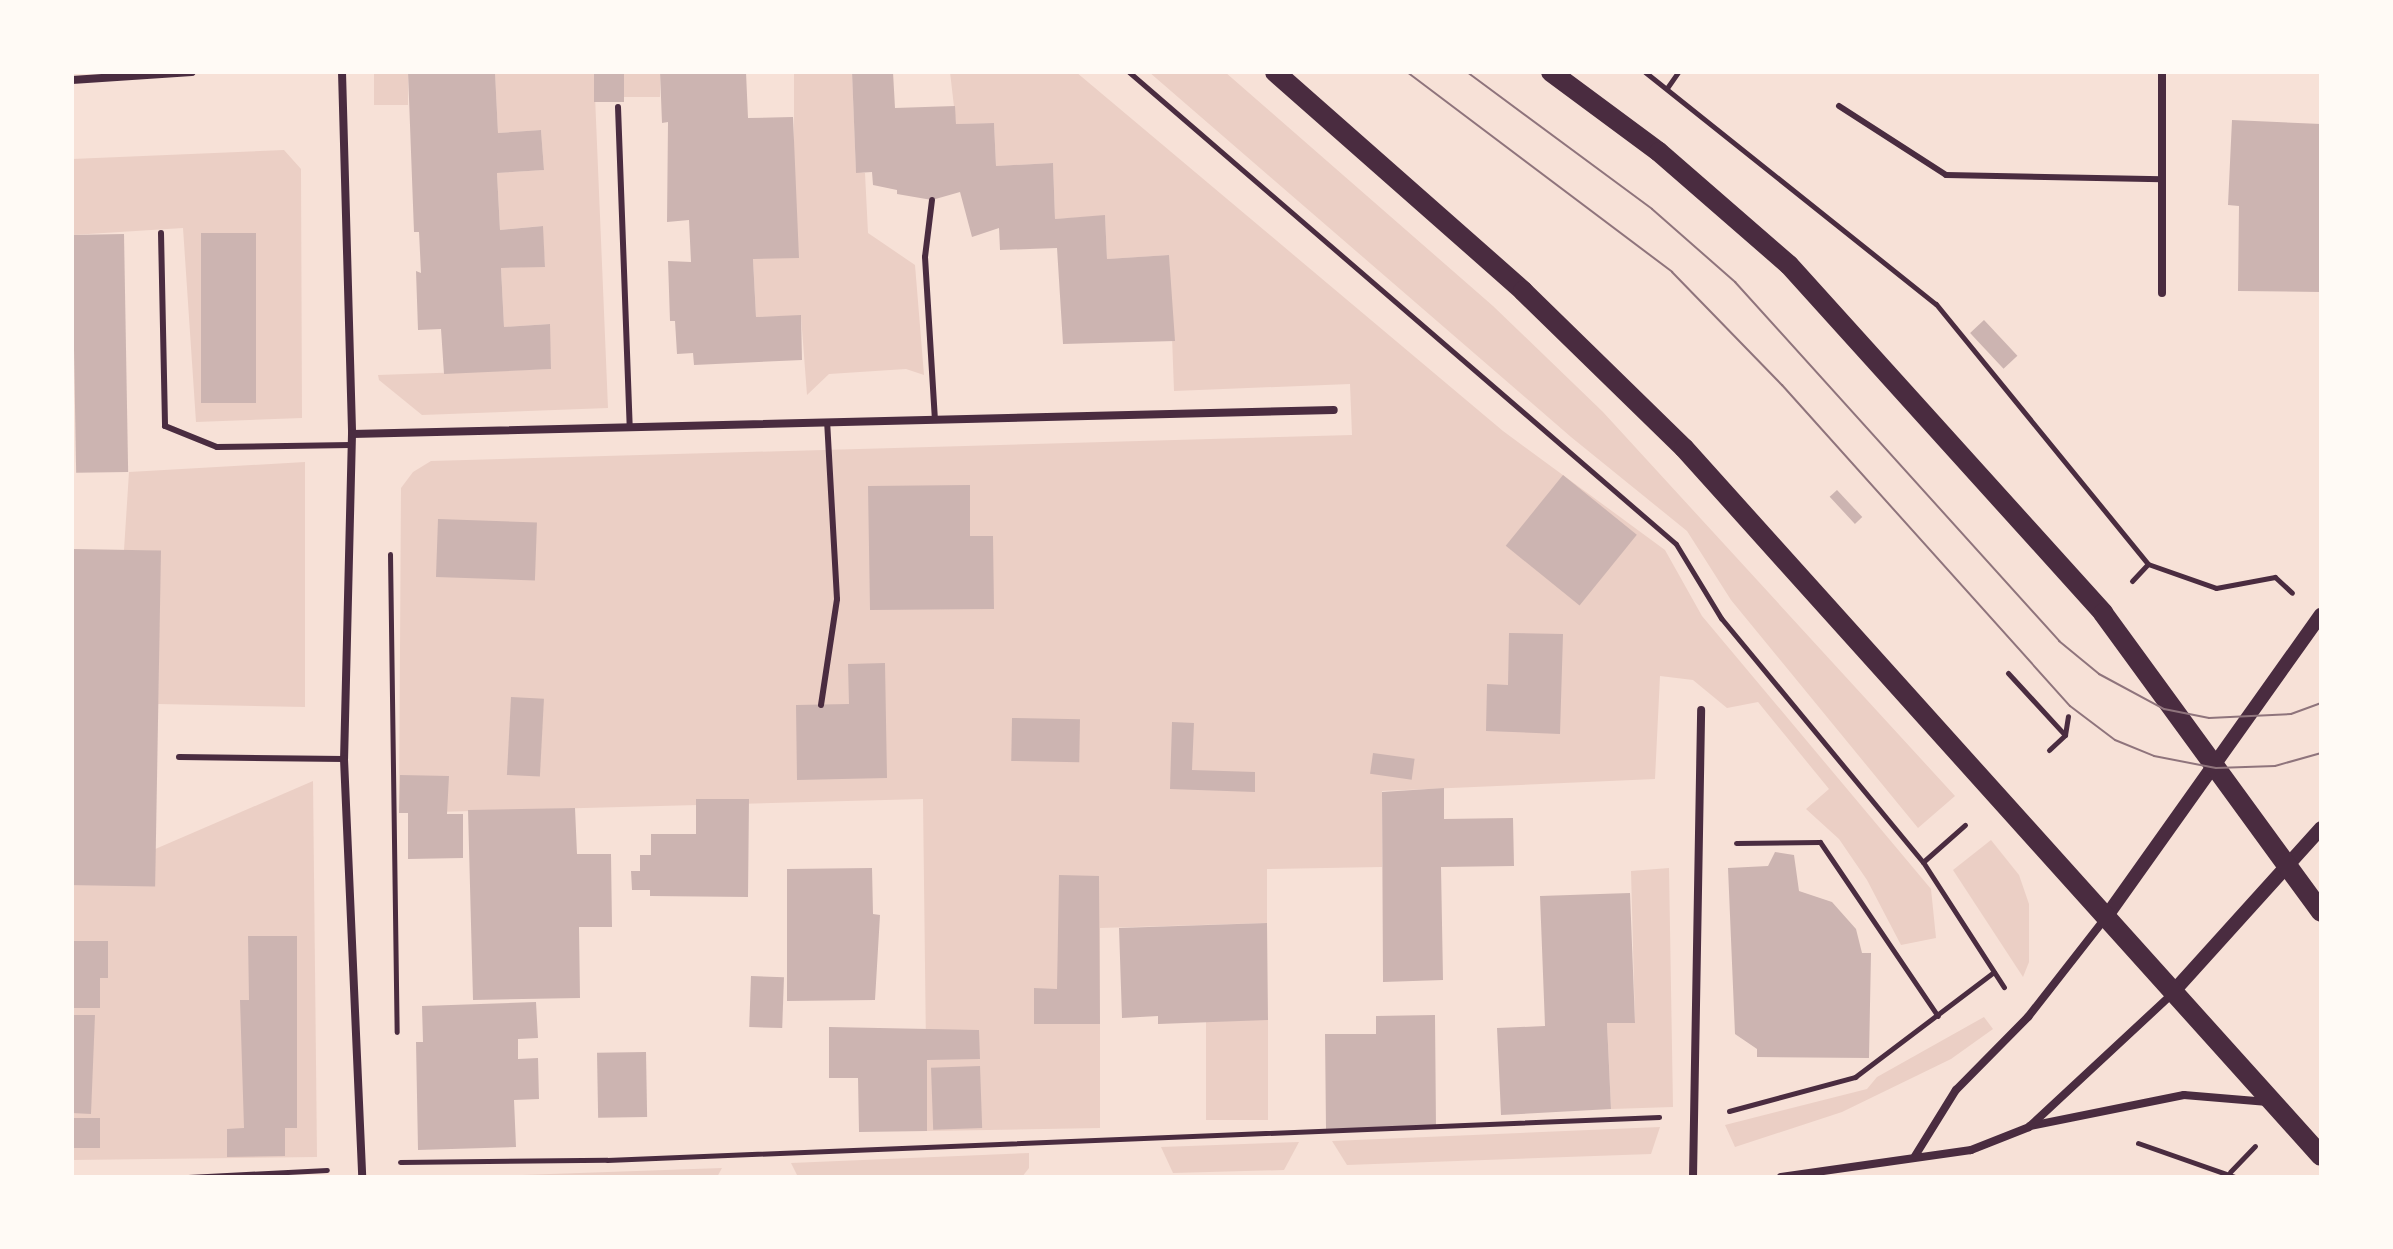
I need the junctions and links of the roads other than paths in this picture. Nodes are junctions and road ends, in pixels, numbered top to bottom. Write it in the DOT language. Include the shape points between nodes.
graph roads {
  1 [pos="192,72"];
  2 [pos="342,72"];
  3 [pos="1275,72"];
  4 [pos="1551,72"];
  5 [pos="2162,72"];
  6 [pos="72,80"];
  7 [pos="1839,106"];
  8 [pos="618,107"];
  9 [pos="2162,179"];
  10 [pos="932,200"];
  11 [pos="161,233"];
  12 [pos="2162,293"];
  13 [pos="1334,410"];
  14 [pos="935,420"];
  15 [pos="827,422"];
  16 [pos="630,427"];
  17 [pos="352,434"];
  18 [pos="351,445"];
  19 [pos="2321,615"];
  20 [pos="821,705"];
  21 [pos="1701,710"];
  22 [pos="179,757"];
  23 [pos="344,759"];
  24 [pos="2216,768"];
  25 [pos="2321,828"];
  26 [pos="2290,868"];
  27 [pos="2321,912"];
  28 [pos="2106,917"];
  29 [pos="2173,992"];
  30 [pos="2273,1102"];
  31 [pos="2029,1127"];
  32 [pos="1915,1156"];
  33 [pos="2321,1156"];
  34 [pos="362,1177"];
  35 [pos="1693,1177"];
  36 [pos="1781,1177"];
  1 -- 6 [label="street"];
  2 -- 17 [label="street"];
  3 -- 28 [label="main road" via="1523,291 1684,448"];
  4 -- 24 [label="main road" via="1659,152 1789,265 2103,613"];
  5 -- 9 [label="street"];
  7 -- 9 [label="lane" via="1946,175"];
  8 -- 16 [label="lane"];
  9 -- 12 [label="street"];
  10 -- 14 [label="lane" via="925,257"];
  11 -- 18 [label="lane" via="165,426 217,447"];
  13 -- 14 [label="street"];
  14 -- 15 [label="street"];
  15 -- 16 [label="street"];
  15 -- 20 [label="lane" via="837,599"];
  16 -- 17 [label="street"];
  17 -- 18 [label="street"];
  18 -- 23 [label="street"];
  19 -- 24 [label="street" via="2245,717"];
  21 -- 35 [label="street"];
  22 -- 23 [label="lane"];
  23 -- 34 [label="street"];
  24 -- 26 [label="main road"];
  24 -- 28 [label="street"];
  25 -- 26 [label="street"];
  26 -- 27 [label="main road"];
  26 -- 29 [label="street"];
  28 -- 29 [label="main road"];
  28 -- 32 [label="street" via="2028,1017 1956,1090"];
  29 -- 30 [label="main road"];
  29 -- 31 [label="street"];
  30 -- 31 [label="street" via="2184,1095"];
  30 -- 33 [label="main road"];
  31 -- 32 [label="street" via="1971,1150"];
  32 -- 36 [label="street"];
}
